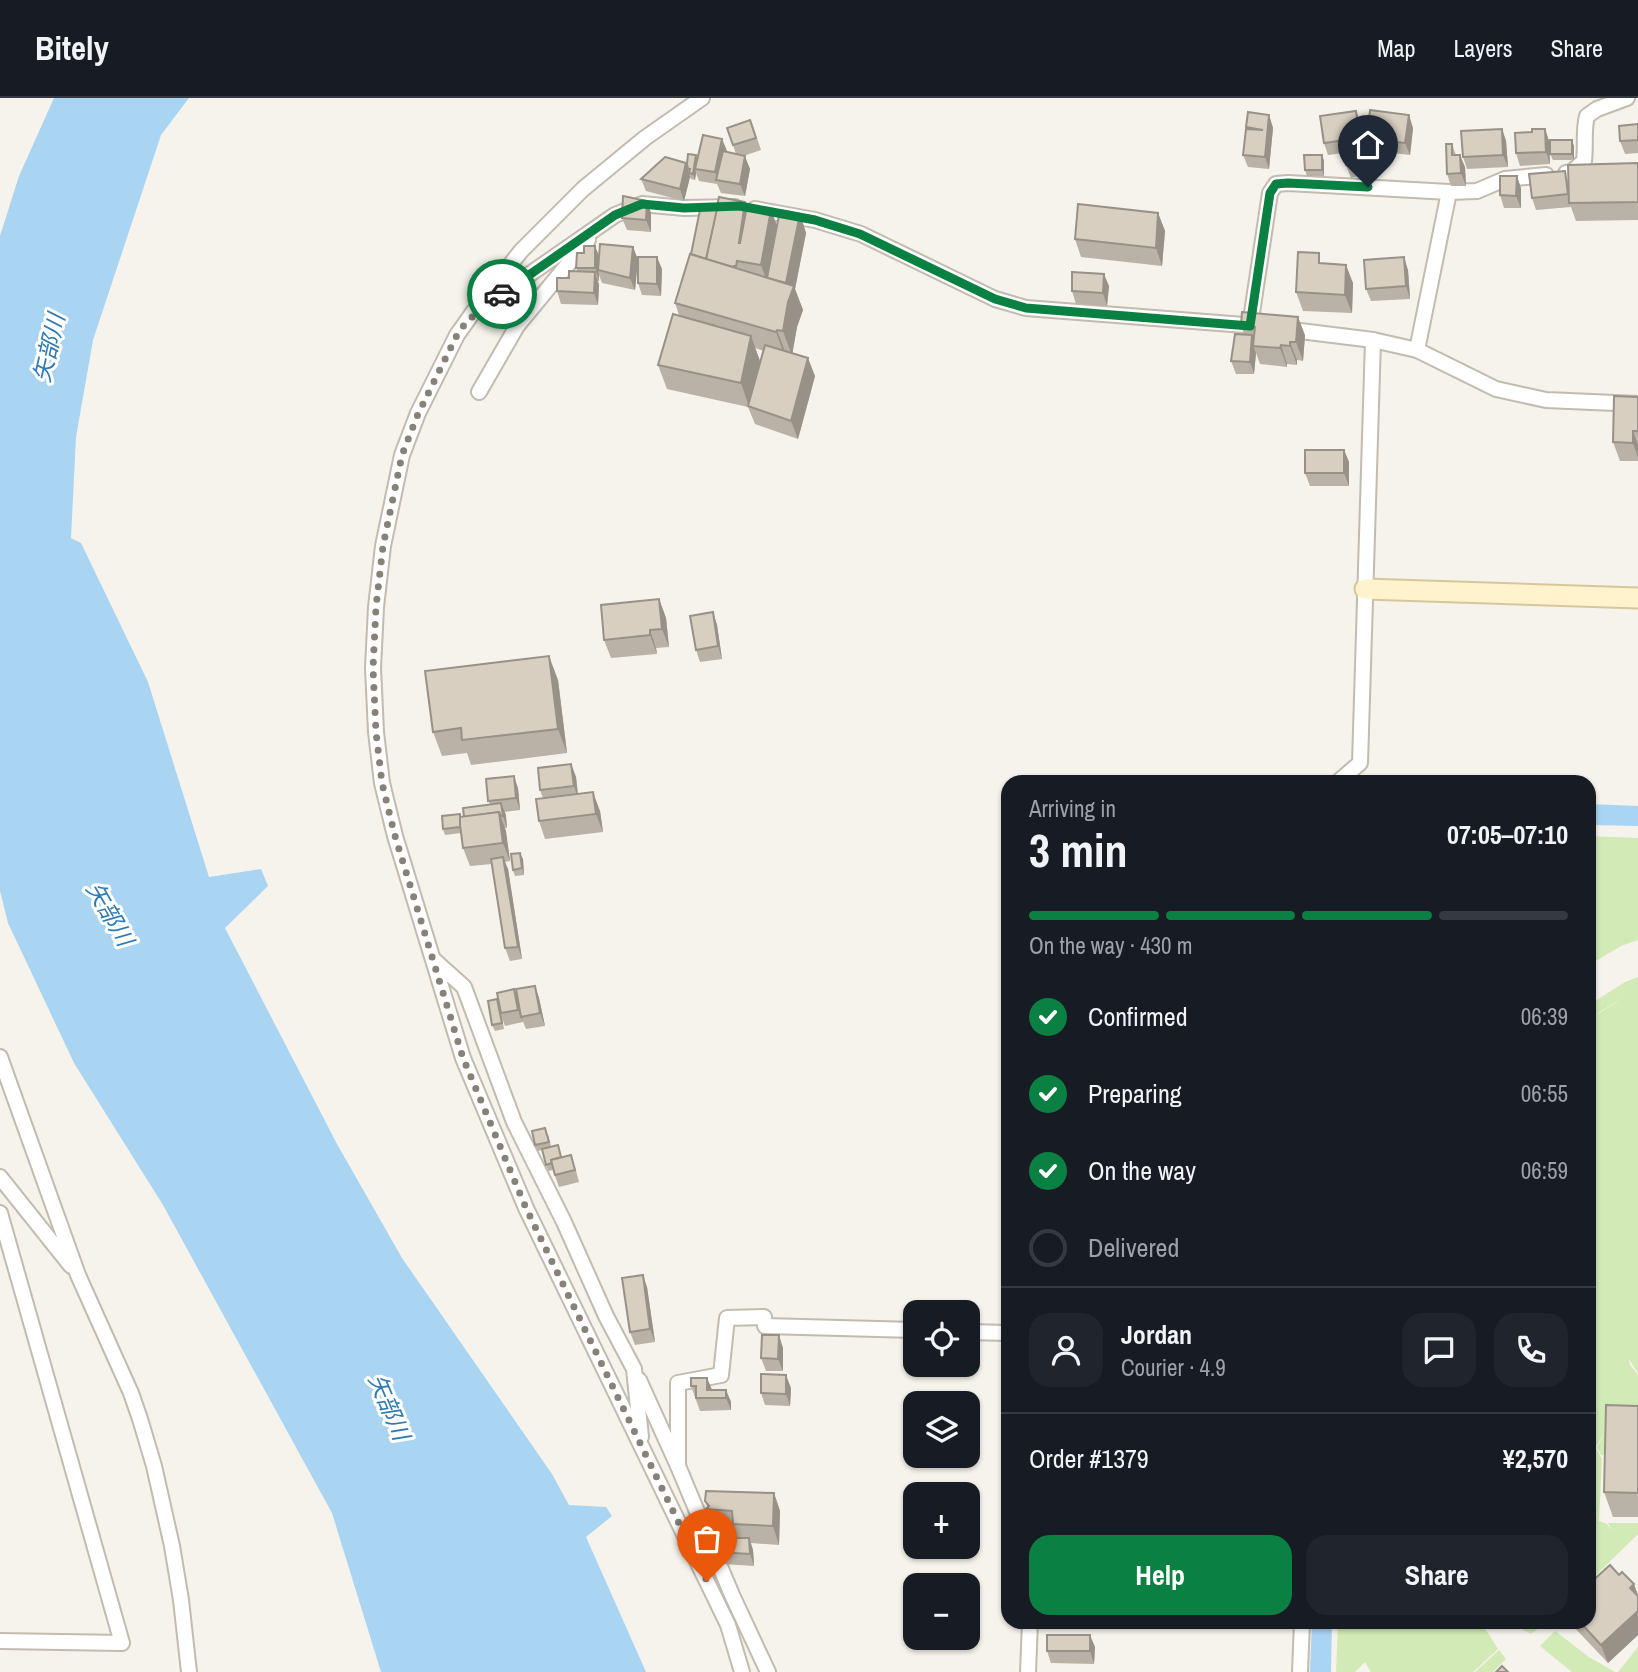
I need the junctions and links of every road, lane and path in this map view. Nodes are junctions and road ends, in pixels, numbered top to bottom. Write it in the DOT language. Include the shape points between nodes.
graph roads {
  1 [pos="702,98"];
  2 [pos="1627,98"];
  3 [pos="1449,192"];
  4 [pos="600,226"];
  5 [pos="467,321"];
  6 [pos="1250,326"];
  7 [pos="1373,340"];
  8 [pos="1417,350"];
  9 [pos="479,392"];
  10 [pos="1638,404"];
  11 [pos="1365,589"];
  12 [pos="1638,598"];
  13 [pos="1346,775"];
  14 [pos="434,960"];
  15 [pos="0,1057"];
  16 [pos="0,1177"];
  17 [pos="0,1213"];
  18 [pos="78,1275"];
  19 [pos="903,1330"];
  20 [pos="980,1332"];
  21 [pos="1001,1333"];
  22 [pos="634,1369"];
  23 [pos="642,1447"];
  24 [pos="678,1466"];
  25 [pos="1030,1629"];
  26 [pos="1302,1629"];
  27 [pos="0,1641"];
  28 [pos="743,1671"];
  29 [pos="189,1672"];
  30 [pos="768,1672"];
  31 [pos="1028,1672"];
  32 [pos="1300,1672"];
  1 -- 5 [label="street" via="583,189 521,251"];
  2 -- 3 [label="street" via="1587,116 1584,161 1572,172 1505,179 1477,191"];
  3 -- 6 [label="street" via="1276,184 1270,193"];
  3 -- 8 [label="street"];
  4 -- 5 [label="street"];
  4 -- 6 [label="street" via="642,204 740,206 860,234 995,299 1026,308"];
  4 -- 9 [label="street" via="517,326"];
  5 -- 14 [label="street" via="402,455 376,607 373,668 382,783"];
  6 -- 7 [label="street"];
  7 -- 8 [label="street"];
  7 -- 11 [label="street"];
  8 -- 10 [label="street" via="1496,388 1546,400"];
  11 -- 12 [label="street"];
  11 -- 13 [label="street" via="1360,763"];
  14 -- 22 [label="street" via="464,987 514,1122"];
  14 -- 23 [label="street" via="463,1058 526,1208"];
  15 -- 18 [label="street"];
  16 -- 18 [label="street"];
  17 -- 27 [label="street" via="122,1643"];
  18 -- 29 [label="street" via="131,1393 154,1466 172,1546"];
  19 -- 24 [label="street" via="765,1326 764,1317 727,1318 721,1375 678,1383"];
  20 -- 21 [label="street"];
  22 -- 23 [label="street"];
  22 -- 24 [label="street"];
  23 -- 28 [label="street" via="728,1625"];
  24 -- 30 [label="street"];
  25 -- 31 [label="street"];
  26 -- 32 [label="street"];
}
